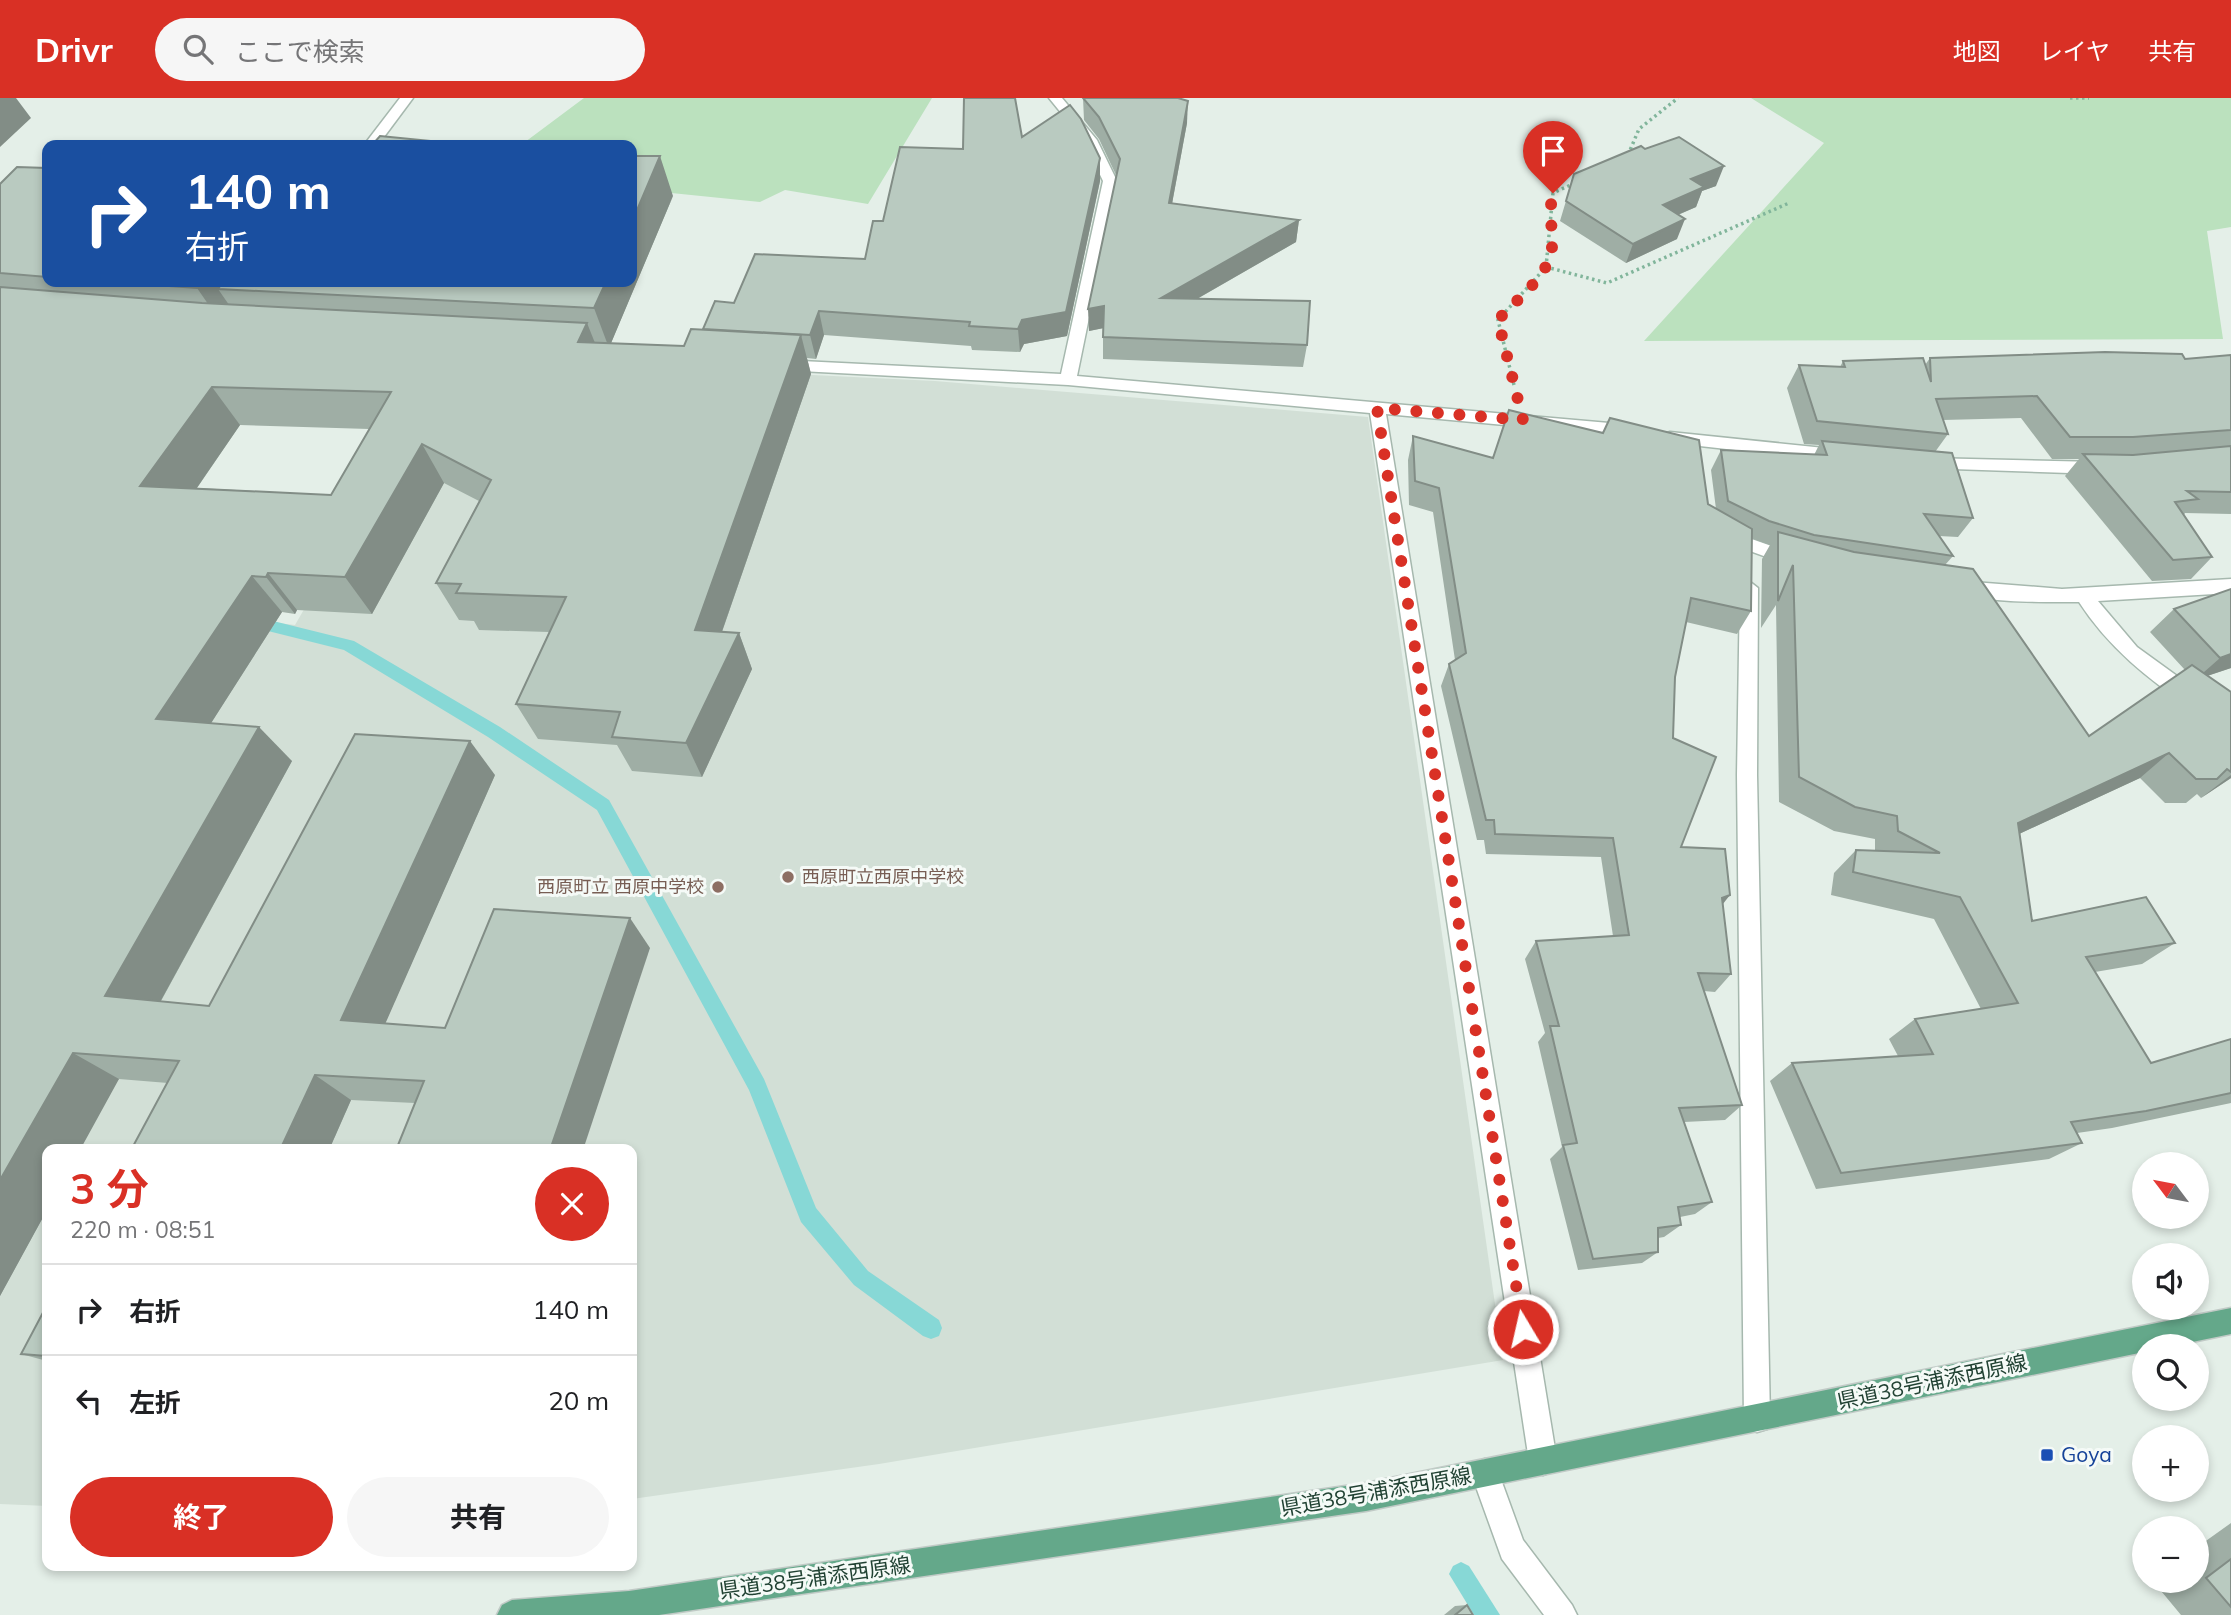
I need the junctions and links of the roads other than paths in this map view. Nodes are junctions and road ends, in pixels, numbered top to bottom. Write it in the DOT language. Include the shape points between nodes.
graph roads {
  1 [pos="407,98"];
  2 [pos="1055,98"];
  3 [pos="375,140"];
  4 [pos="765,364"];
  5 [pos="1068,380"];
  6 [pos="1377,408"];
  7 [pos="1855,457"];
  8 [pos="1908,462"];
  9 [pos="2114,468"];
  10 [pos="1707,526"];
  11 [pos="1750,547"];
  12 [pos="1813,565"];
  13 [pos="1947,586"];
  14 [pos="2231,586"];
  15 [pos="2084,595"];
  16 [pos="2231,724"];
  17 [pos="2231,1321"];
  18 [pos="1757,1419"];
  19 [pos="1543,1461"];
  20 [pos="1485,1473"];
  21 [pos="629,1610"];
  22 [pos="512,1615"];
  23 [pos="1562,1615"];
  1 -- 3 [label="street"];
  2 -- 5 [label="street" via="1090,140 1110,181"];
  4 -- 5 [label="street"];
  5 -- 6 [label="street"];
  6 -- 7 [label="street" via="1600,426 1697,448"];
  6 -- 19 [label="street"];
  8 -- 9 [label="street"];
  10 -- 11 [label="street"];
  11 -- 12 [label="street"];
  11 -- 18 [label="street" via="1747,775"];
  13 -- 15 [label="street" via="1988,593"];
  14 -- 15 [label="street"];
  15 -- 16 [label="street" via="2116,639 2177,689"];
  17 -- 18 [label="main road, 県道38号浦添西原線"];
  18 -- 19 [label="main road, 県道38号浦添西原線"];
  19 -- 20 [label="main road, 県道38号浦添西原線"];
  20 -- 21 [label="main road, 県道38号浦添西原線" via="1367,1497"];
  20 -- 23 [label="street" via="1512,1549"];
  21 -- 22 [label="main road, 県道38号浦添西原線"];
}
